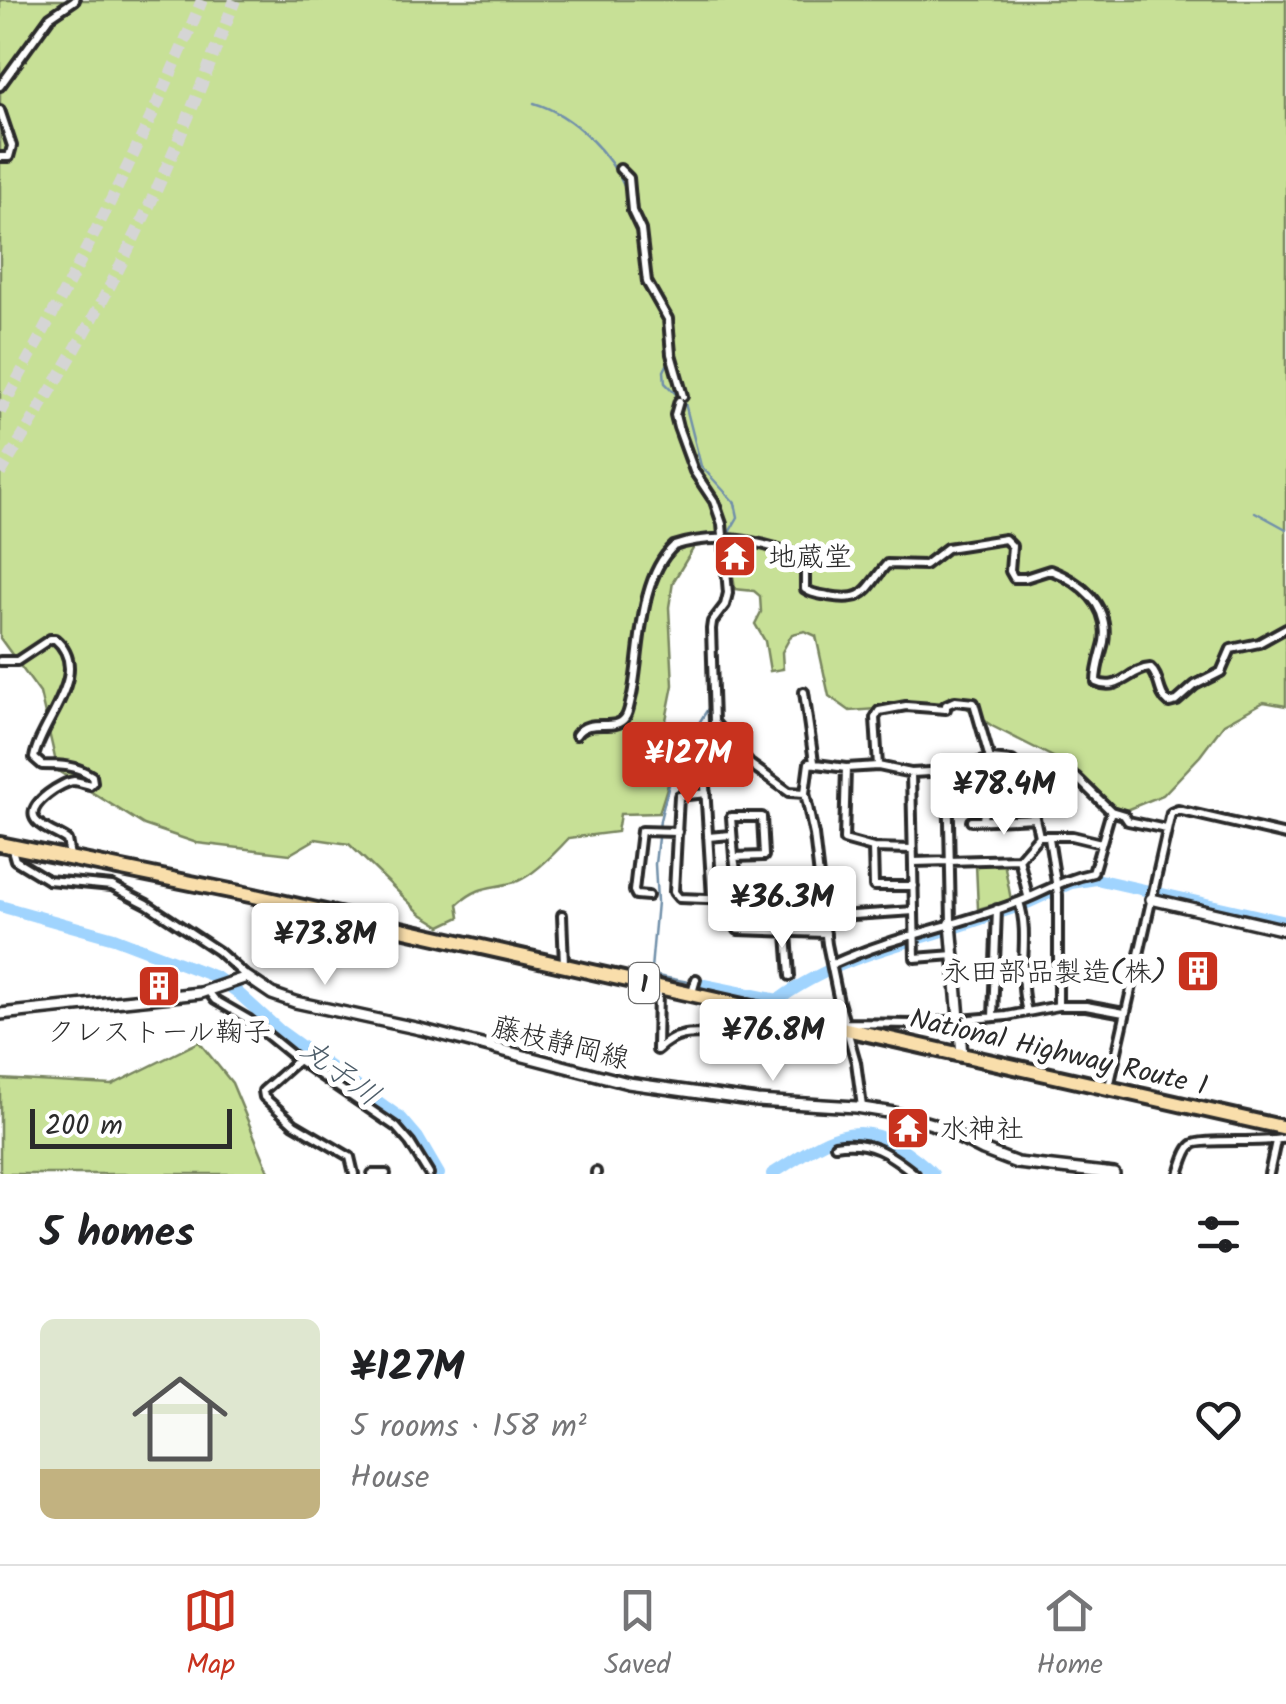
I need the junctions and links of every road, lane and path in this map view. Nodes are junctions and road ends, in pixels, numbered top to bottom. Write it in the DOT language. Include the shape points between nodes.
graph roads {
  1 [pos="75,0"];
  2 [pos="0,86"];
  3 [pos="0,110"];
  4 [pos="0,157"];
  5 [pos="620,169"];
  6 [pos="721,539"];
  7 [pos="1286,628"];
  8 [pos="0,660"];
  9 [pos="804,692"];
  10 [pos="576,735"];
  11 [pos="730,742"];
  12 [pos="990,759"];
  13 [pos="814,762"];
  14 [pos="878,766"];
  15 [pos="846,768"];
  16 [pos="948,772"];
  17 [pos="910,773"];
  18 [pos="1036,782"];
  19 [pos="706,792"];
  20 [pos="805,793"];
  21 [pos="1111,811"];
  22 [pos="1035,818"];
  23 [pos="970,820"];
  24 [pos="983,820"];
  25 [pos="1166,829"];
  26 [pos="678,832"];
  27 [pos="732,835"];
  28 [pos="1286,835"];
  29 [pos="1039,836"];
  30 [pos="708,837"];
  31 [pos="1049,838"];
  32 [pos="1101,843"];
  33 [pos="5,844"];
  34 [pos="873,848"];
  35 [pos="912,848"];
  36 [pos="70,856"];
  37 [pos="734,857"];
  38 [pos="1020,859"];
  39 [pos="950,861"];
  40 [pos="913,862"];
  41 [pos="914,886"];
  42 [pos="1056,887"];
  43 [pos="1152,894"];
  44 [pos="820,895"];
  45 [pos="648,896"];
  46 [pos="1028,896"];
  47 [pos="712,898"];
  48 [pos="731,899"];
  49 [pos="1020,906"];
  50 [pos="996,910"];
  51 [pos="914,911"];
  52 [pos="562,916"];
  53 [pos="823,917"];
  54 [pos="952,923"];
  55 [pos="738,930"];
  56 [pos="1286,930"];
  57 [pos="826,932"];
  58 [pos="788,933"];
  59 [pos="915,937"];
  60 [pos="954,955"];
  61 [pos="564,965"];
  62 [pos="833,968"];
  63 [pos="790,976"];
  64 [pos="243,979"];
  65 [pos="658,986"];
  66 [pos="211,990"];
  67 [pos="1058,1006"];
  68 [pos="1027,1011"];
  69 [pos="0,1014"];
  70 [pos="1124,1014"];
  71 [pos="993,1017"];
  72 [pos="959,1020"];
  73 [pos="847,1026"];
  74 [pos="713,1035"];
  75 [pos="962,1055"];
  76 [pos="298,1060"];
  77 [pos="1108,1088"];
  78 [pos="862,1108"];
  79 [pos="1286,1128"];
  80 [pos="1286,1138"];
  81 [pos="1276,1141"];
  82 [pos="835,1145"];
  83 [pos="354,1174"];
  84 [pos="372,1174"];
  85 [pos="386,1174"];
  86 [pos="429,1174"];
  87 [pos="915,1174"];
  88 [pos="1114,1174"];
  89 [pos="1178,1174"];
  90 [pos="1270,1174"];
  1 -- 2 [label="street" via="50,17"];
  3 -- 4 [label="street" via="12,146 9,157"];
  5 -- 6 [label="street" via="631,187 650,290 668,319 681,398 678,427 696,476 717,507"];
  6 -- 7 [label="street" via="742,538 798,556 805,564 805,590 843,600 861,595 887,564 925,565 947,548 1004,539 1012,546 1014,578 1050,570 1097,604 1105,624 1096,682 1116,684 1150,668 1168,703 1220,672 1230,649"];
  6 -- 10 [label="street" via="668,552 641,624 626,717 589,724"];
  6 -- 11 [label="street" via="728,593 711,629 712,712"];
  8 -- 36 [label="street" via="17,661 50,639 64,647 65,692 34,758 84,771 93,782 64,784 33,814 67,840"];
  9 -- 13 [label="street"];
  11 -- 19 [label="street" via="727,750 703,754"];
  11 -- 20 [label="street" via="788,792"];
  12 -- 14 [label="street" via="974,702 955,700 946,710 906,706 879,712"];
  12 -- 16 [label="street"];
  12 -- 18 [label="street" via="1012,762"];
  12 -- 24 [label="street"];
  13 -- 15 [label="street"];
  13 -- 20 [label="street"];
  14 -- 15 [label="street"];
  14 -- 17 [label="street"];
  15 -- 34 [label="street" via="843,837"];
  16 -- 17 [label="street"];
  16 -- 39 [label="street"];
  17 -- 35 [label="street"];
  18 -- 21 [label="street" via="1076,776"];
  18 -- 22 [label="street"];
  19 -- 26 [label="street" via="680,794"];
  19 -- 30 [label="street"];
  20 -- 44 [label="street"];
  21 -- 25 [label="street"];
  21 -- 32 [label="street"];
  22 -- 24 [label="street"];
  22 -- 29 [label="street"];
  23 -- 24 [label="street"];
  25 -- 28 [label="street" via="1178,810"];
  25 -- 43 [label="street"];
  26 -- 45 [label="street" via="641,831 634,891"];
  26 -- 47 [label="street" via="674,892 679,898"];
  27 -- 30 [label="street"];
  27 -- 37 [label="street"];
  27 -- 37 [label="street" via="730,817 762,817 764,856"];
  29 -- 31 [label="street"];
  29 -- 38 [label="street"];
  30 -- 47 [label="street"];
  31 -- 32 [label="street"];
  31 -- 42 [label="street"];
  32 -- 42 [label="street" via="1093,873"];
  33 -- 36 [label="highway, National Highway Route 1 / 1"];
  33 -- 64 [label="street" via="15,860 48,880 104,883 147,904 218,951"];
  34 -- 35 [label="street"];
  34 -- 41 [label="street" via="874,886"];
  35 -- 40 [label="street"];
  36 -- 61 [label="highway, National Highway Route 1 / 1"];
  37 -- 48 [label="street"];
  38 -- 39 [label="street"];
  38 -- 46 [label="street"];
  39 -- 40 [label="street"];
  39 -- 54 [label="street"];
  40 -- 41 [label="street"];
  41 -- 51 [label="street"];
  42 -- 46 [label="street"];
  42 -- 67 [label="street"];
  43 -- 56 [label="main road"];
  43 -- 70 [label="street"];
  44 -- 48 [label="street" via="788,902"];
  44 -- 53 [label="street"];
  46 -- 49 [label="street"];
  47 -- 48 [label="street"];
  49 -- 50 [label="street"];
  49 -- 68 [label="street"];
  50 -- 54 [label="street"];
  50 -- 71 [label="street"];
  51 -- 53 [label="street"];
  51 -- 59 [label="street"];
  52 -- 61 [label="street"];
  53 -- 57 [label="street"];
  54 -- 59 [label="street"];
  54 -- 60 [label="main road"];
  55 -- 58 [label="street"];
  57 -- 58 [label="street"];
  57 -- 62 [label="street"];
  58 -- 63 [label="street"];
  59 -- 60 [label="street" via="915,958"];
  59 -- 62 [label="street" via="872,946"];
  60 -- 72 [label="main road"];
  61 -- 65 [label="highway, National Highway Route 1 / 1"];
  62 -- 73 [label="street"];
  64 -- 66 [label="main road"];
  64 -- 78 [label="main road, 藤枝静岡線" via="296,1002 628,1083"];
  65 -- 73 [label="highway, National Highway Route 1 / 1" via="694,987"];
  65 -- 74 [label="street" via="657,1050 684,1033"];
  66 -- 69 [label="main road"];
  66 -- 76 [label="street" via="215,1000"];
  67 -- 68 [label="street"];
  67 -- 70 [label="street"];
  68 -- 71 [label="street"];
  70 -- 77 [label="street"];
  71 -- 72 [label="street"];
  72 -- 73 [label="street"];
  72 -- 75 [label="main road"];
  73 -- 75 [label="highway, National Highway Route 1 / 1"];
  73 -- 78 [label="street"];
  75 -- 77 [label="highway, National Highway Route 1 / 1"];
  76 -- 83 [label="street" via="264,1097 294,1124 350,1156"];
  76 -- 86 [label="street" via="396,1127"];
  77 -- 79 [label="highway, National Highway Route 1 / 1"];
  78 -- 88 [label="main road, 藤枝静岡線" via="920,1120 1017,1162"];
  80 -- 81 [label="street"];
  81 -- 89 [label="street" via="1199,1141"];
  81 -- 90 [label="street"];
  82 -- 87 [label="street" via="875,1146"];
  84 -- 85 [label="street"];
}
